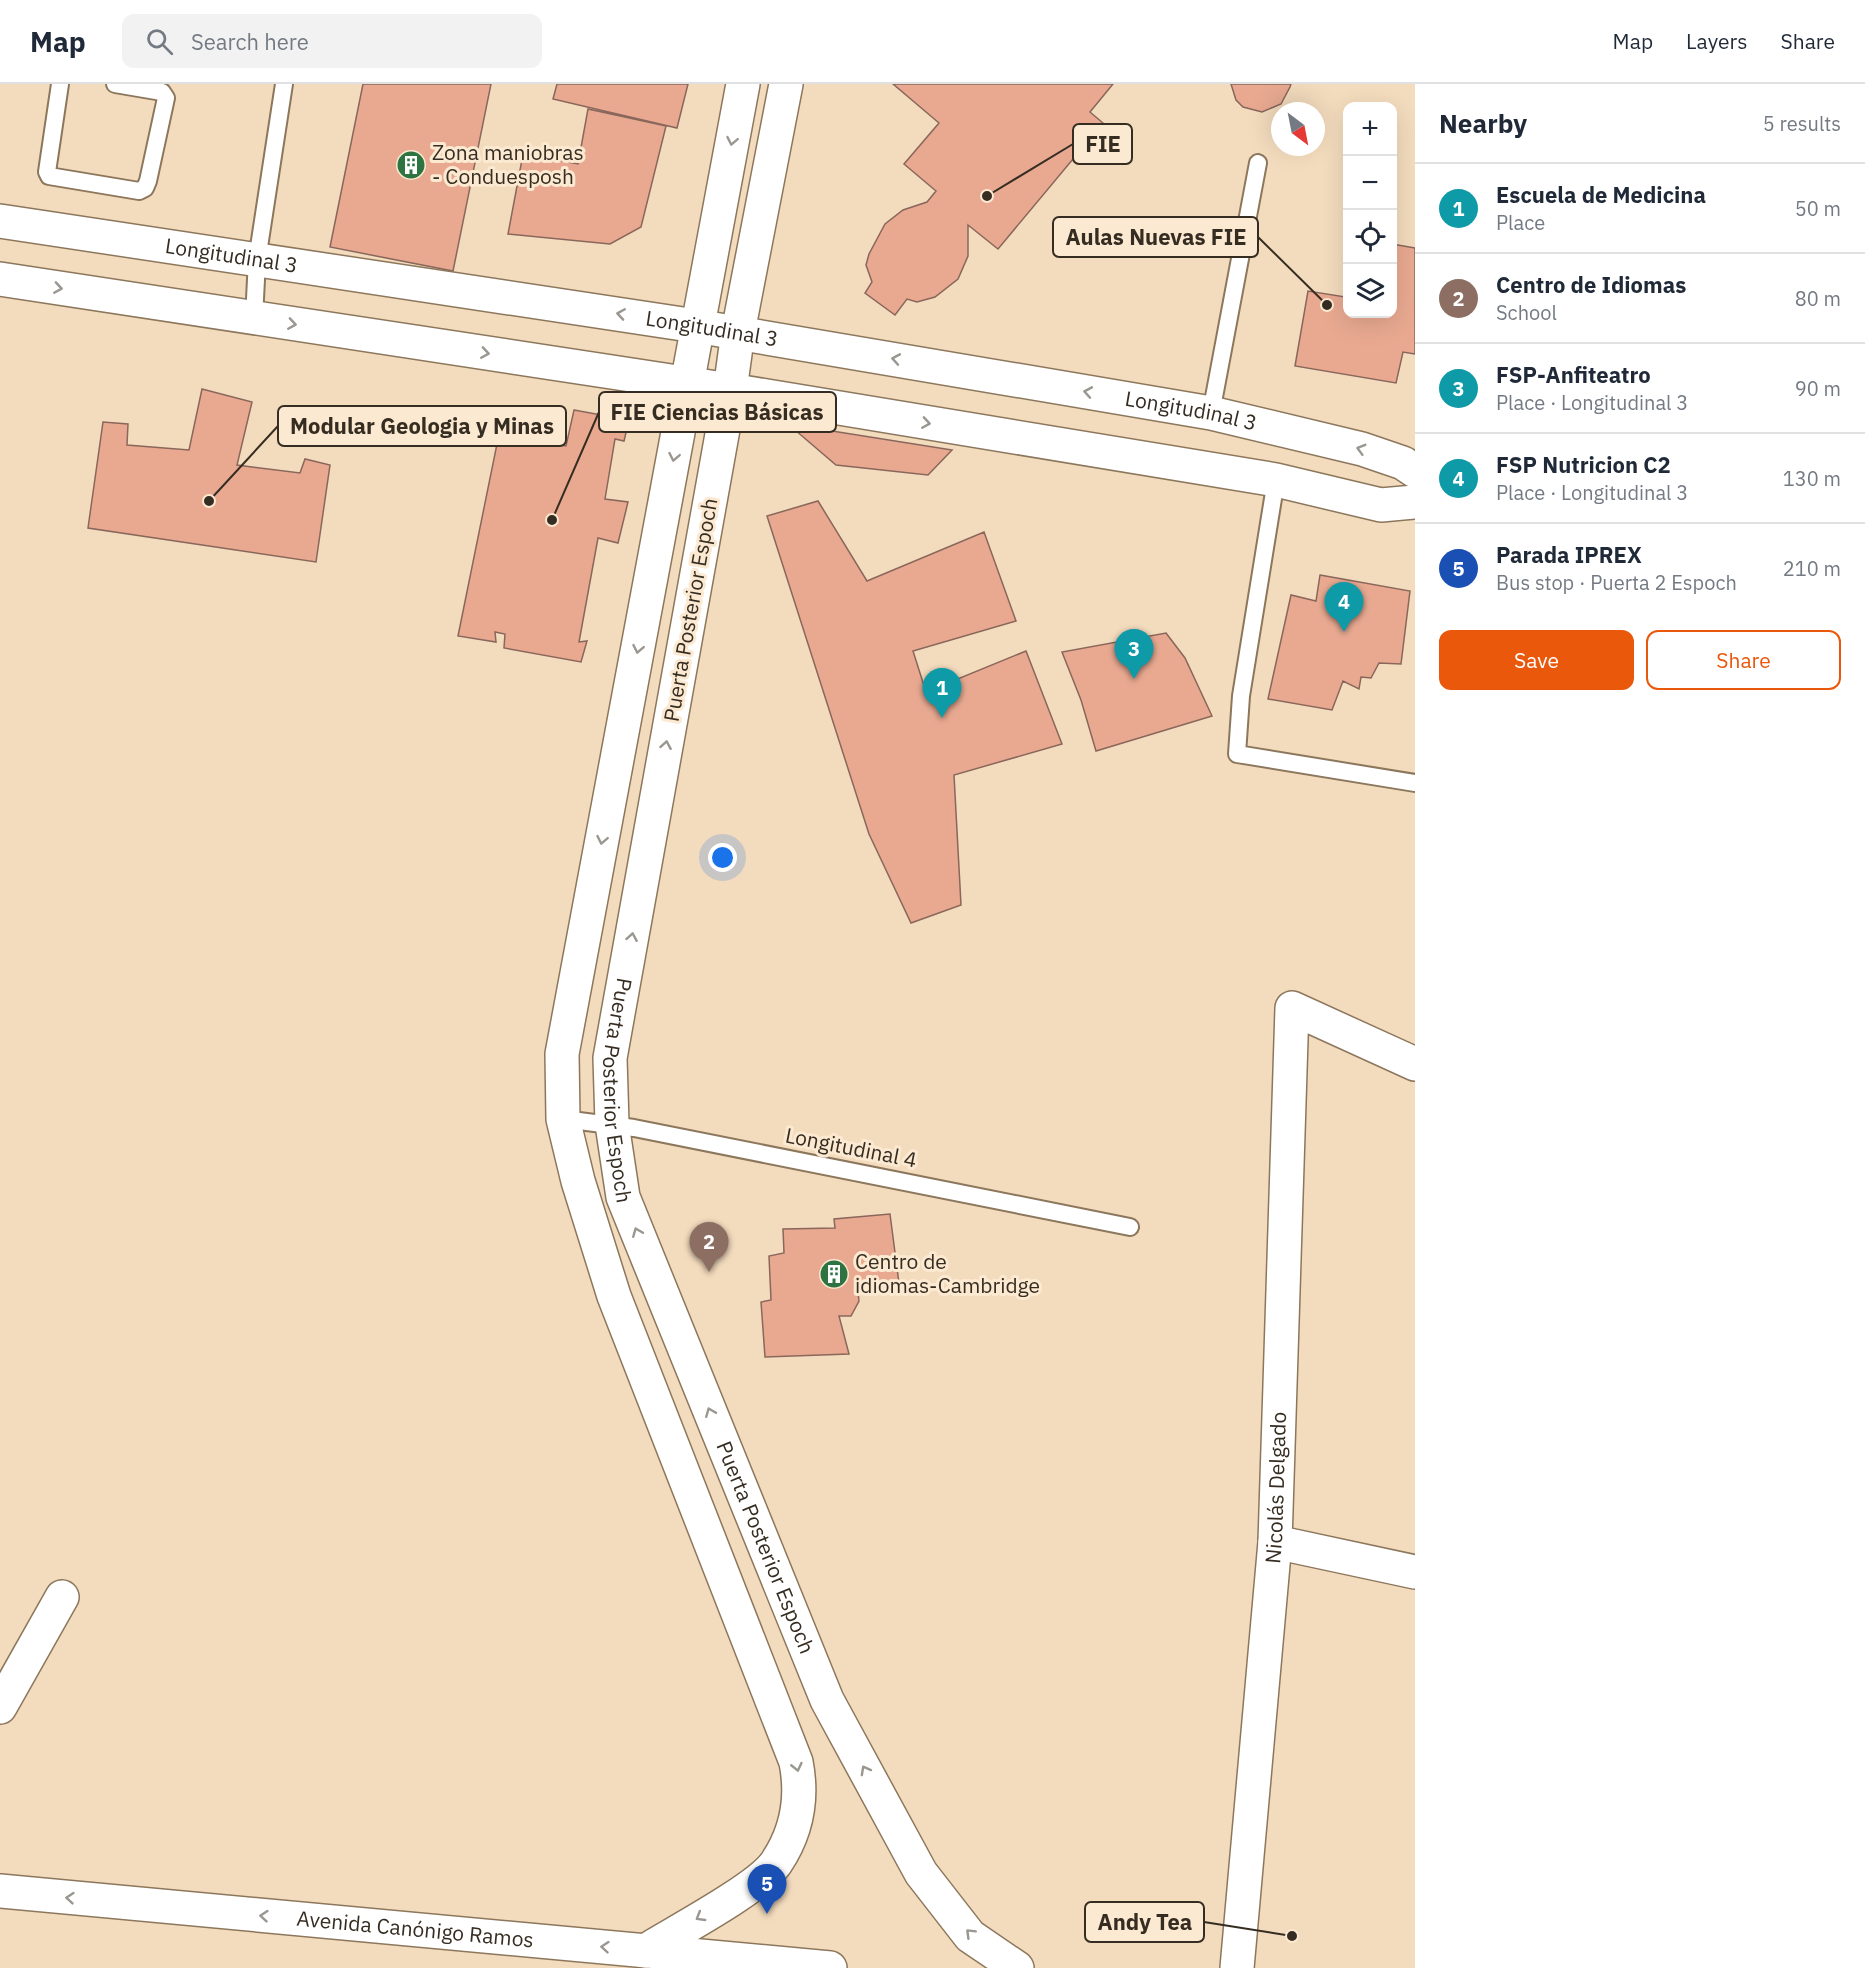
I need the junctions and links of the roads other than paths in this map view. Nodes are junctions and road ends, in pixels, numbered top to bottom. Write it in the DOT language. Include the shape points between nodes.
graph roads {
  1 [pos="60,84"];
  2 [pos="115,84"];
  3 [pos="284,84"];
  4 [pos="743,84"];
  5 [pos="786,84"];
  6 [pos="1258,163"];
  7 [pos="0,221"];
  8 [pos="257,260"];
  9 [pos="0,279"];
  10 [pos="254,318"];
  11 [pos="696,326"];
  12 [pos="738,332"];
  13 [pos="687,384"];
  14 [pos="730,390"];
  15 [pos="1211,412"];
  16 [pos="1415,471"];
  17 [pos="1276,480"];
  18 [pos="1415,502"];
  19 [pos="1415,783"];
  20 [pos="1415,1064"];
  21 [pos="563,1119"];
  22 [pos="612,1124"];
  23 [pos="1130,1227"];
  24 [pos="1275,1542"];
  25 [pos="1415,1572"];
  26 [pos="62,1597"];
  27 [pos="0,1707"];
  28 [pos="0,1891"];
  29 [pos="645,1951"];
  30 [pos="830,1968"];
  31 [pos="1017,1968"];
  32 [pos="1237,1968"];
  1 -- 2 [label="lane" via="47,172 50,176 139,191 148,181 166,98 162,92"];
  3 -- 8 [label="lane"];
  4 -- 11 [label="street, Puerta Posterior Espoch, one-way"];
  5 -- 12 [label="street, Puerta Posterior Espoch"];
  6 -- 15 [label="lane"];
  7 -- 8 [label="street, Longitudinal 3"];
  8 -- 10 [label="lane"];
  11 -- 8 [label="street, Longitudinal 3, one-way"];
  9 -- 10 [label="street, one-way"];
  10 -- 13 [label="street, one-way"];
  11 -- 12 [label="street, Longitudinal 3"];
  11 -- 13 [label="street, Puerta Posterior Espoch"];
  12 -- 14 [label="street, Puerta Posterior Espoch"];
  15 -- 12 [label="street, Longitudinal 3, one-way"];
  13 -- 14 [label="street"];
  13 -- 21 [label="street, Puerta Posterior Espoch, one-way" via="562,1054"];
  14 -- 17 [label="street, one-way"];
  22 -- 14 [label="street, Puerta Posterior Espoch, one-way" via="610,1058"];
  16 -- 15 [label="street, Longitudinal 3, one-way" via="1362,448"];
  17 -- 18 [label="street" via="1381,505"];
  17 -- 19 [label="lane" via="1241,696 1237,754"];
  20 -- 24 [label="street, Nicolás Delgado" via="1292,1008"];
  21 -- 22 [label="lane, Longitudinal 4"];
  21 -- 29 [label="street, Puerta Posterior Espoch, one-way" via="614,1296 796,1762 801,1786 799,1810 775,1865 730,1899"];
  22 -- 23 [label="lane, Longitudinal 4"];
  31 -- 22 [label="street, Puerta Posterior Espoch, one-way" via="970,1936 921,1873 827,1700 623,1197"];
  24 -- 25 [label="street"];
  24 -- 32 [label="street, Nicolás Delgado"];
  26 -- 27 [label="street"];
  29 -- 28 [label="street, Avenida Canónigo Ramos, one-way"];
  29 -- 30 [label="street, Avenida Canónigo Ramos"];
}
